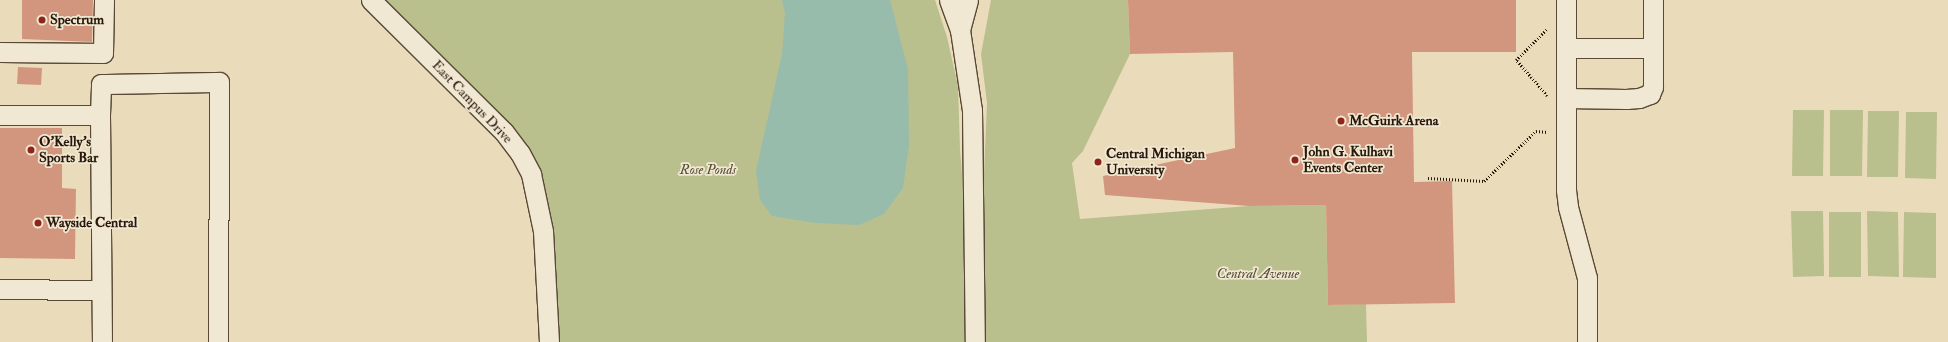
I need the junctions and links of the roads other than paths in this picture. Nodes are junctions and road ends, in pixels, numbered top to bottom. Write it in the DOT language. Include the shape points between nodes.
graph roads {
  1 [pos="104,0"];
  2 [pos="371,0"];
  3 [pos="949,0"];
  4 [pos="968,0"];
  5 [pos="1566,0"];
  6 [pos="1653,0"];
  7 [pos="960,30"];
  8 [pos="1567,48"];
  9 [pos="1653,48"];
  10 [pos="0,52"];
  11 [pos="1559,99"];
  12 [pos="0,115"];
  13 [pos="100,115"];
  14 [pos="0,289"];
  15 [pos="101,290"];
  16 [pos="102,342"];
  17 [pos="218,342"];
  18 [pos="549,342"];
  19 [pos="975,342"];
  20 [pos="1587,342"];
  1 -- 10 [label="street" via="103,53"];
  2 -- 18 [label="street, East Campus Drive" via="504,132 520,153 535,188 543,231"];
  3 -- 7 [label="street"];
  4 -- 7 [label="street"];
  5 -- 8 [label="street"];
  6 -- 9 [label="street"];
  7 -- 19 [label="street" via="972,110"];
  8 -- 9 [label="street"];
  8 -- 11 [label="street"];
  9 -- 11 [label="street" via="1653,86 1650,94 1626,99"];
  11 -- 20 [label="street" via="1568,207 1587,278"];
  12 -- 13 [label="street"];
  13 -- 15 [label="street"];
  13 -- 17 [label="street" via="101,84 219,82"];
  14 -- 15 [label="street"];
  15 -- 16 [label="street"];
}
